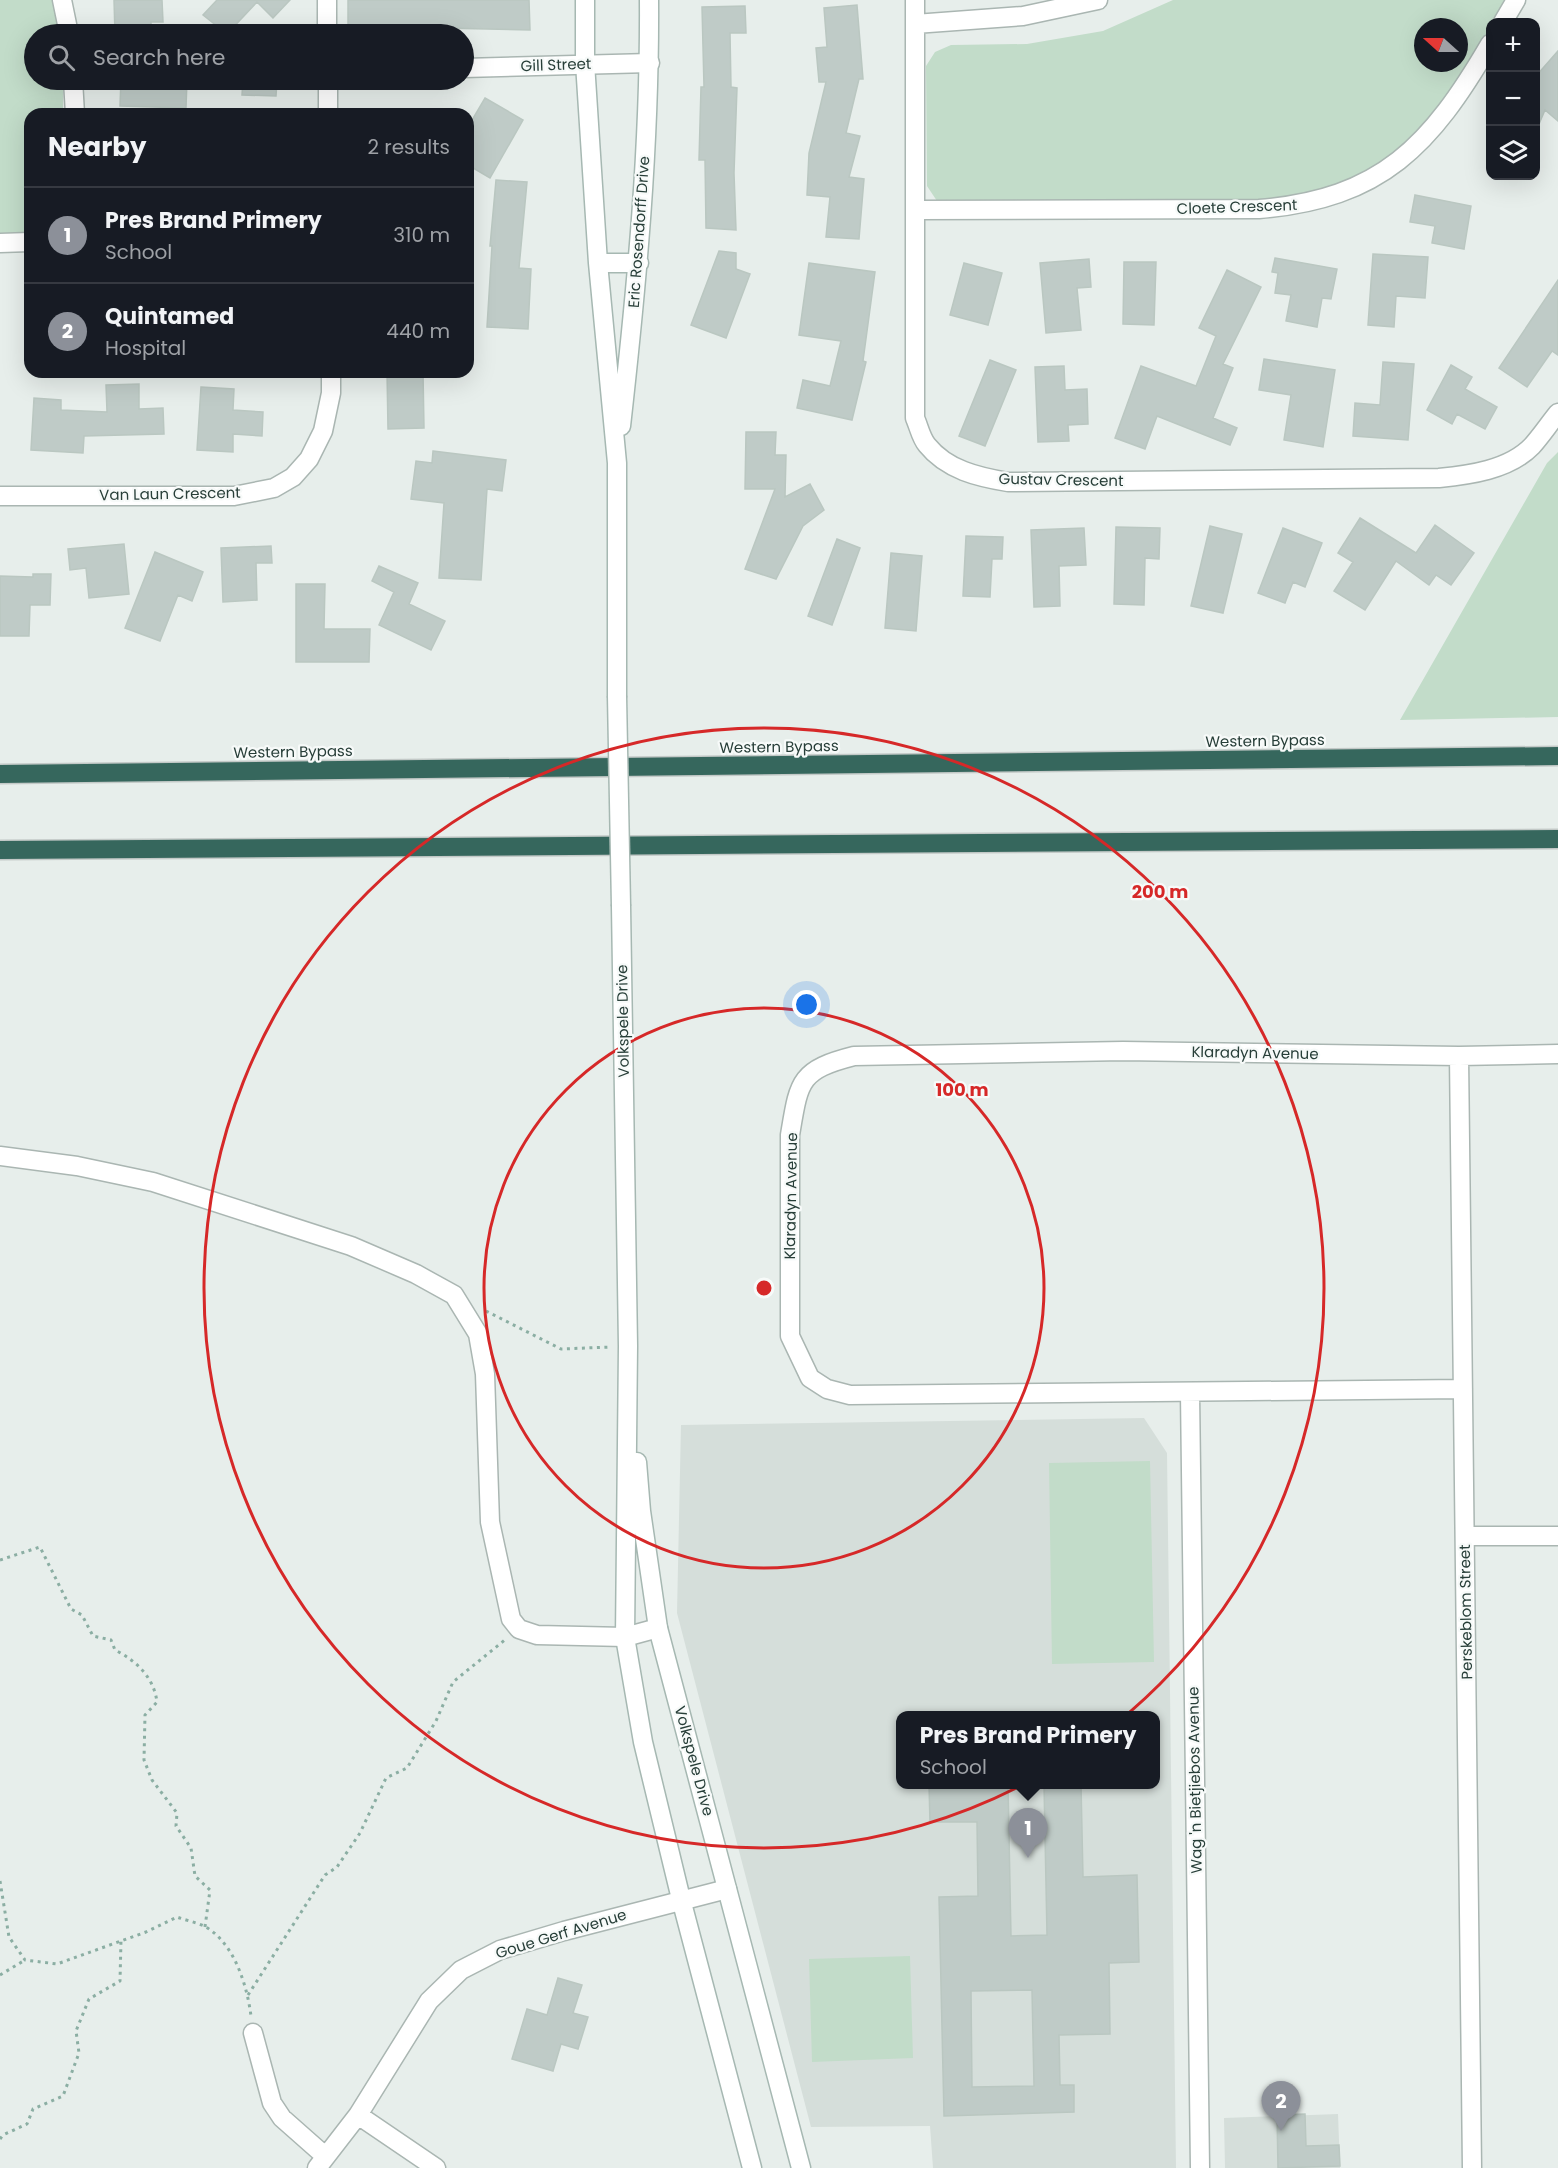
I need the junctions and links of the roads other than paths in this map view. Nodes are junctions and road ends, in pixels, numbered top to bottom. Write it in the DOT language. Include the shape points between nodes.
graph roads {
  1 [pos="62,0"];
  2 [pos="327,0"];
  3 [pos="585,0"];
  4 [pos="650,0"];
  5 [pos="915,0"];
  6 [pos="1098,0"];
  7 [pos="1516,0"];
  8 [pos="1505,18"];
  9 [pos="67,24"];
  10 [pos="327,24"];
  11 [pos="915,24"];
  12 [pos="1486,52"];
  13 [pos="585,63"];
  14 [pos="650,63"];
  15 [pos="474,68"];
  16 [pos="74,90"];
  17 [pos="328,90"];
  18 [pos="75,108"];
  19 [pos="328,108"];
  20 [pos="915,210"];
  21 [pos="24,242"];
  22 [pos="0,243"];
  23 [pos="639,262"];
  24 [pos="598,263"];
  25 [pos="331,378"];
  26 [pos="1558,413"];
  27 [pos="617,463"];
  28 [pos="0,496"];
  29 [pos="617,696"];
  30 [pos="1558,756"];
  31 [pos="0,774"];
  32 [pos="1558,839"];
  33 [pos="0,850"];
  34 [pos="1558,1054"];
  35 [pos="1459,1056"];
  36 [pos="0,1156"];
  37 [pos="628,1346"];
  38 [pos="1463,1389"];
  39 [pos="1190,1393"];
  40 [pos="1465,1536"];
  41 [pos="1558,1536"];
  42 [pos="658,1628"];
  43 [pos="625,1636"];
  44 [pos="727,1889"];
  45 [pos="681,1899"];
  46 [pos="253,2033"];
  47 [pos="358,2115"];
  48 [pos="321,2162"];
  49 [pos="436,2168"];
  50 [pos="752,2168"];
  51 [pos="801,2168"];
  52 [pos="1200,2168"];
  53 [pos="1472,2168"];
  1 -- 9 [label="street"];
  2 -- 10 [label="street"];
  3 -- 13 [label="street, Eric Rosendorff Drive"];
  4 -- 14 [label="street, Eric Rosendorff Drive"];
  5 -- 11 [label="street, Gustav Crescent"];
  6 -- 11 [label="street" via="1023,16"];
  7 -- 8 [label="street"];
  11 -- 20 [label="street, Gustav Crescent"];
  12 -- 20 [label="street, Cloete Crescent" via="1428,135 1362,185 1335,197 1299,206 1259,209"];
  13 -- 14 [label="street, Gill Street"];
  13 -- 15 [label="street, Gill Street"];
  13 -- 24 [label="street, Eric Rosendorff Drive"];
  14 -- 23 [label="street, Eric Rosendorff Drive"];
  16 -- 18 [label="street"];
  17 -- 19 [label="street"];
  20 -- 26 [label="street, Gustav Crescent" via="915,418 926,444 972,476 1008,482 1439,478 1501,465 1530,448"];
  21 -- 22 [label="street"];
  23 -- 24 [label="street"];
  23 -- 27 [label="street, Eric Rosendorff Drive"];
  24 -- 27 [label="street, Eric Rosendorff Drive"];
  25 -- 28 [label="street, Van Laun Crescent" via="322,431 309,459 293,477 274,488 234,496"];
  27 -- 29 [label="street, Eric Rosendorff Drive"];
  29 -- 37 [label="street, Volkspele Drive, bridge"];
  30 -- 31 [label="highway, Western Bypass"];
  32 -- 33 [label="highway"];
  34 -- 35 [label="street, Klaradyn Avenue"];
  35 -- 38 [label="street, Perskeblom Street"];
  35 -- 39 [label="street, Klaradyn Avenue" via="1123,1051 854,1056 823,1064 805,1078 790,1134 790,1336 810,1378 827,1389 850,1395"];
  36 -- 43 [label="street" via="77,1166 153,1182 351,1245 454,1295 478,1334 485,1374 490,1522 511,1619 519,1629 537,1635"];
  37 -- 42 [label="street, Volkspele Drive" via="641,1511"];
  37 -- 43 [label="street, Volkspele Drive"];
  38 -- 39 [label="street, Klaradyn Avenue"];
  38 -- 40 [label="street, Perskeblom Street"];
  39 -- 52 [label="street, Wag 'n Bietjiebos Avenue"];
  40 -- 41 [label="street"];
  40 -- 53 [label="street, Perskeblom Street"];
  42 -- 43 [label="street"];
  42 -- 44 [label="street, Volkspele Drive"];
  43 -- 45 [label="street, Volkspele Drive" via="643,1742"];
  44 -- 45 [label="street, Goue Gerf Avenue"];
  44 -- 51 [label="street, Volkspele Drive"];
  45 -- 47 [label="street, Goue Gerf Avenue" via="500,1950 461,1970 429,2001"];
  45 -- 50 [label="street, Volkspele Drive"];
  46 -- 48 [label="street" via="272,2103"];
  47 -- 48 [label="street, Goue Gerf Avenue"];
  47 -- 49 [label="street"];
}
